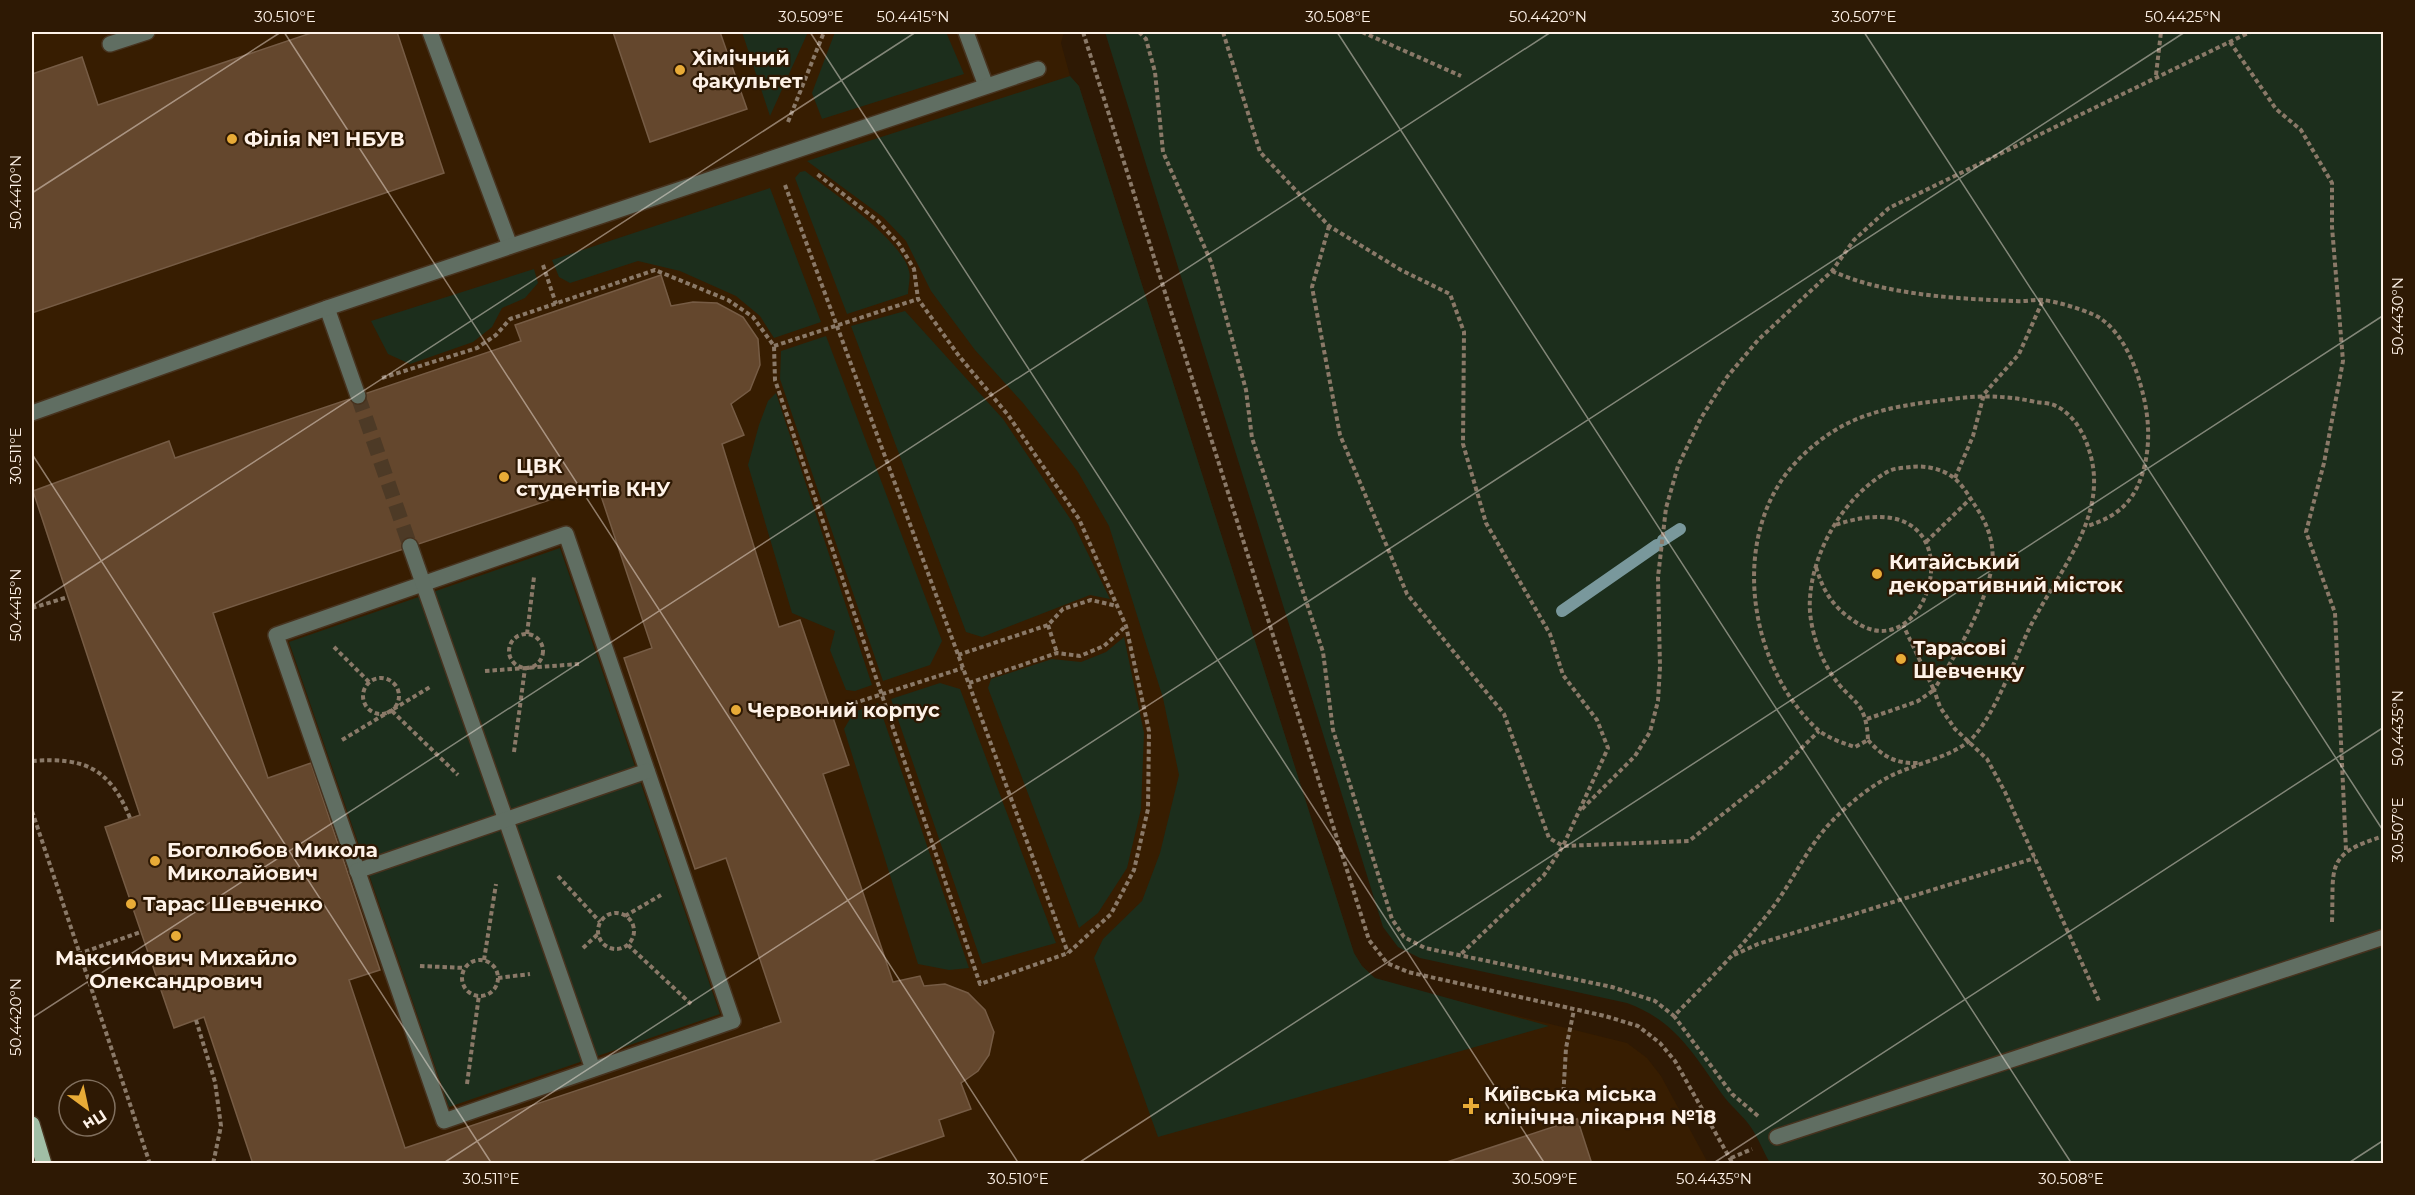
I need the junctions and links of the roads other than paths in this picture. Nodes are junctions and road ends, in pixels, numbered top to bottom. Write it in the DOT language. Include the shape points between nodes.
graph roads {
  1 [pos="147,32"];
  2 [pos="430,32"];
  3 [pos="966,32"];
  4 [pos="110,44"];
  5 [pos="1038,69"];
  6 [pos="986,86"];
  7 [pos="510,246"];
  8 [pos="327,308"];
  9 [pos="357,391"];
  10 [pos="32,413"];
  11 [pos="410,546"];
  12 [pos="423,584"];
  13 [pos="647,771"];
  14 [pos="506,821"];
  15 [pos="357,871"];
  16 [pos="2384,937"];
  17 [pos="593,1069"];
  18 [pos="32,1124"];
  19 [pos="1777,1137"];
  20 [pos="45,1164"];
  1 -- 4 [label="street"];
  2 -- 7 [label="street"];
  3 -- 6 [label="street"];
  5 -- 6 [label="street"];
  6 -- 7 [label="street"];
  7 -- 8 [label="street"];
  8 -- 9 [label="street"];
  8 -- 10 [label="street"];
  11 -- 12 [label="street"];
  12 -- 13 [label="street" via="566,534"];
  12 -- 14 [label="street"];
  12 -- 15 [label="street" via="276,635"];
  13 -- 14 [label="street"];
  13 -- 17 [label="street" via="733,1021"];
  14 -- 15 [label="street"];
  14 -- 17 [label="street"];
  15 -- 17 [label="street" via="444,1121"];
  16 -- 19 [label="street"];
  18 -- 20 [label="main road"];
}
